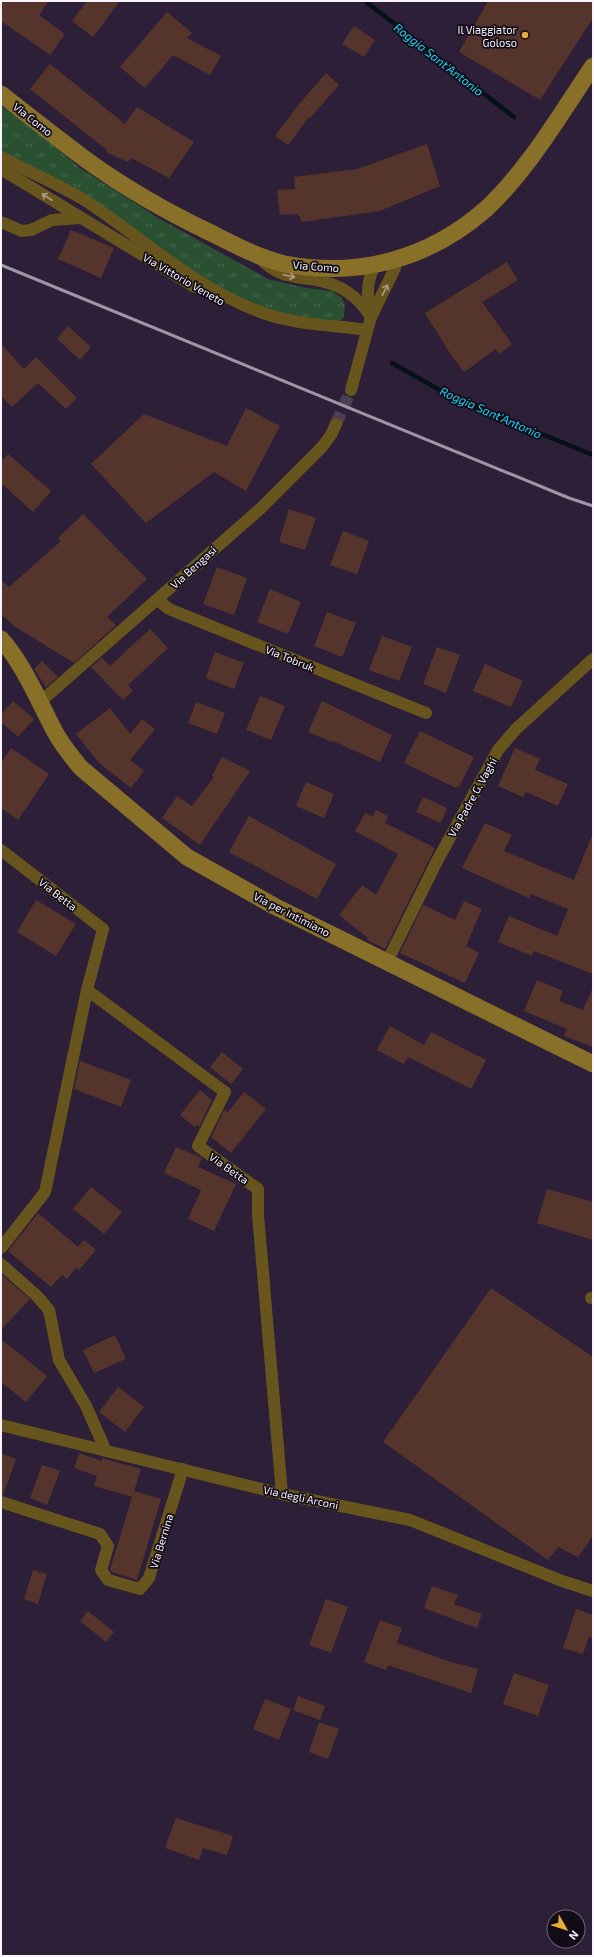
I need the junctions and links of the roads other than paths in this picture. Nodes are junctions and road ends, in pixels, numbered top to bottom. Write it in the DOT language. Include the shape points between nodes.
graph roads {
  1 [pos="593,66"];
  2 [pos="1,94"];
  3 [pos="1,157"];
  4 [pos="1,169"];
  5 [pos="80,218"];
  6 [pos="1,222"];
  7 [pos="257,255"];
  8 [pos="395,261"];
  9 [pos="376,264"];
  10 [pos="371,317"];
  11 [pos="366,334"];
  12 [pos="351,390"];
  13 [pos="336,424"];
  14 [pos="158,600"];
  15 [pos="1,639"];
  16 [pos="593,659"];
  17 [pos="40,702"];
  18 [pos="426,713"];
  19 [pos="1,850"];
  20 [pos="387,962"];
  21 [pos="87,990"];
  22 [pos="593,1064"];
  23 [pos="1,1248"];
  24 [pos="1,1264"];
  25 [pos="1,1425"];
  26 [pos="104,1449"];
  27 [pos="183,1469"];
  28 [pos="282,1494"];
  29 [pos="1,1502"];
  30 [pos="593,1591"];
  1 -- 8 [label="street, Via Como" via="520,171 486,208 448,236"];
  2 -- 7 [label="street, Via Como" via="130,189 162,208"];
  3 -- 11 [label="street" via="79,197 180,269 219,293 266,314"];
  5 -- 4 [label="street, Via Vittorio Veneto, one-way"];
  5 -- 6 [label="street" via="52,220 31,230 22,231"];
  5 -- 11 [label="street, Via Vittorio Veneto" via="148,257 176,277 248,314 278,323"];
  7 -- 9 [label="street, Via Como" via="313,268 336,269"];
  7 -- 10 [label="street, one-way" via="266,265 281,274 334,284 359,301"];
  8 -- 9 [label="street, Via Como"];
  10 -- 8 [label="street, one-way" via="395,268"];
  9 -- 10 [label="street" via="367,285"];
  10 -- 11 [label="street"];
  11 -- 12 [label="street"];
  13 -- 14 [label="street, Via Bengasi" via="331,436 303,466"];
  14 -- 17 [label="street, Via Bengasi"];
  14 -- 18 [label="street, Via Tobruk" via="169,609"];
  15 -- 17 [label="street, Via per Intimiano"];
  16 -- 20 [label="street, Via Padre G. Vaghi" via="516,729 498,750 437,861"];
  17 -- 20 [label="street, Via per Intimiano" via="54,731 81,768 187,857 274,906"];
  19 -- 21 [label="street, Via Betta" via="103,929"];
  20 -- 22 [label="street, Via per Intimiano"];
  21 -- 23 [label="street, Via Betta" via="45,1192"];
  21 -- 28 [label="street, Via Betta" via="224,1092 198,1146 258,1189 258,1215"];
  24 -- 26 [label="street" via="49,1310 59,1360 86,1406"];
  25 -- 26 [label="street, Via degli Arconi"];
  26 -- 27 [label="street, Via degli Arconi"];
  27 -- 28 [label="street, Via degli Arconi"];
  27 -- 29 [label="street, Via Bernina" via="150,1578 140,1589 108,1580 101,1570 108,1546 100,1534"];
  28 -- 30 [label="street, Via degli Arconi" via="410,1520"];
}
